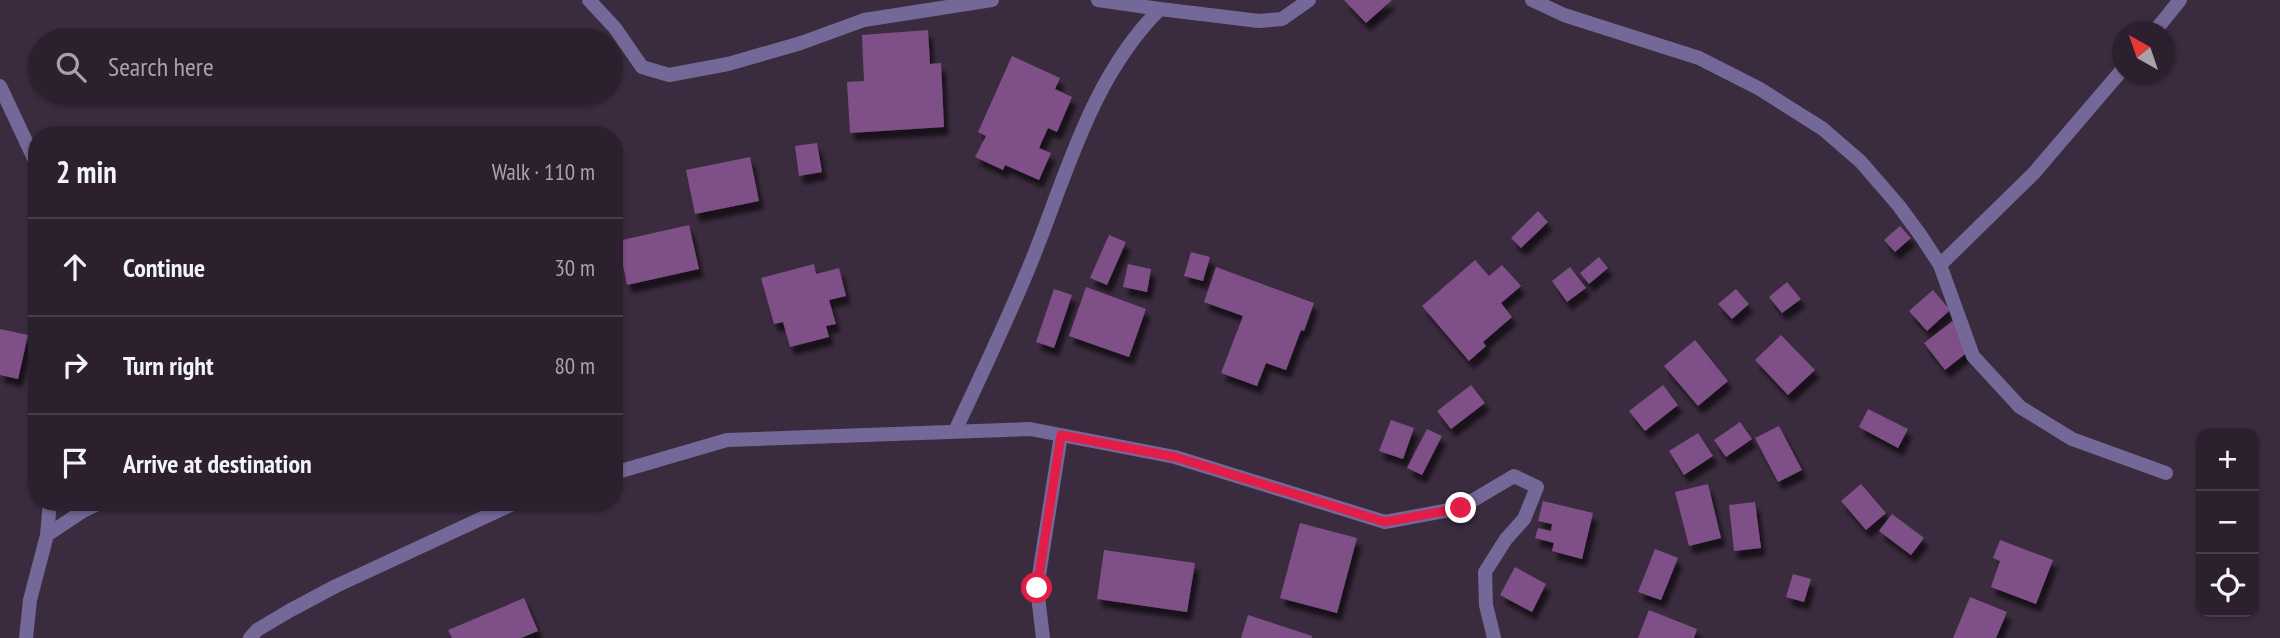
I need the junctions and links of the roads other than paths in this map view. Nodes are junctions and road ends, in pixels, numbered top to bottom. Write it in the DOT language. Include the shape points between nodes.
graph roads {
  1 [pos="589,0"];
  2 [pos="992,0"];
  3 [pos="1098,0"];
  4 [pos="1309,0"];
  5 [pos="1532,0"];
  6 [pos="2180,0"];
  7 [pos="1160,9"];
  8 [pos="2163,21"];
  9 [pos="614,28"];
  10 [pos="623,40"];
  11 [pos="2112,83"];
  12 [pos="0,86"];
  13 [pos="28,146"];
  14 [pos="1940,265"];
  15 [pos="955,431"];
  16 [pos="1061,435"];
  17 [pos="623,470"];
  18 [pos="2166,473"];
  19 [pos="49,511"];
  20 [pos="83,511"];
  21 [pos="498,511"];
  22 [pos="47,535"];
  23 [pos="26,638"];
  24 [pos="250,638"];
  25 [pos="1043,638"];
  26 [pos="1494,638"];
  1 -- 9 [label="street"];
  2 -- 10 [label="street" via="864,20 728,64 669,75 642,67"];
  3 -- 7 [label="street"];
  4 -- 7 [label="street" via="1282,19 1259,21"];
  5 -- 14 [label="street" via="1564,15 1699,58 1823,129 1861,162 1899,206"];
  6 -- 8 [label="street"];
  7 -- 15 [label="street" via="1138,30 1088,114 1030,266"];
  11 -- 14 [label="street" via="2034,173"];
  12 -- 13 [label="street"];
  14 -- 18 [label="street" via="1973,356 2020,407 2071,439"];
  15 -- 16 [label="street" via="1030,429"];
  15 -- 17 [label="street" via="727,440"];
  16 -- 25 [label="street" via="1037,588"];
  16 -- 26 [label="street" via="1175,457 1385,522 1461,508 1514,476 1536,487 1524,519 1485,572"];
  19 -- 22 [label="street"];
  20 -- 22 [label="street"];
  21 -- 24 [label="street" via="337,586"];
  22 -- 23 [label="street" via="30,600"];
}
